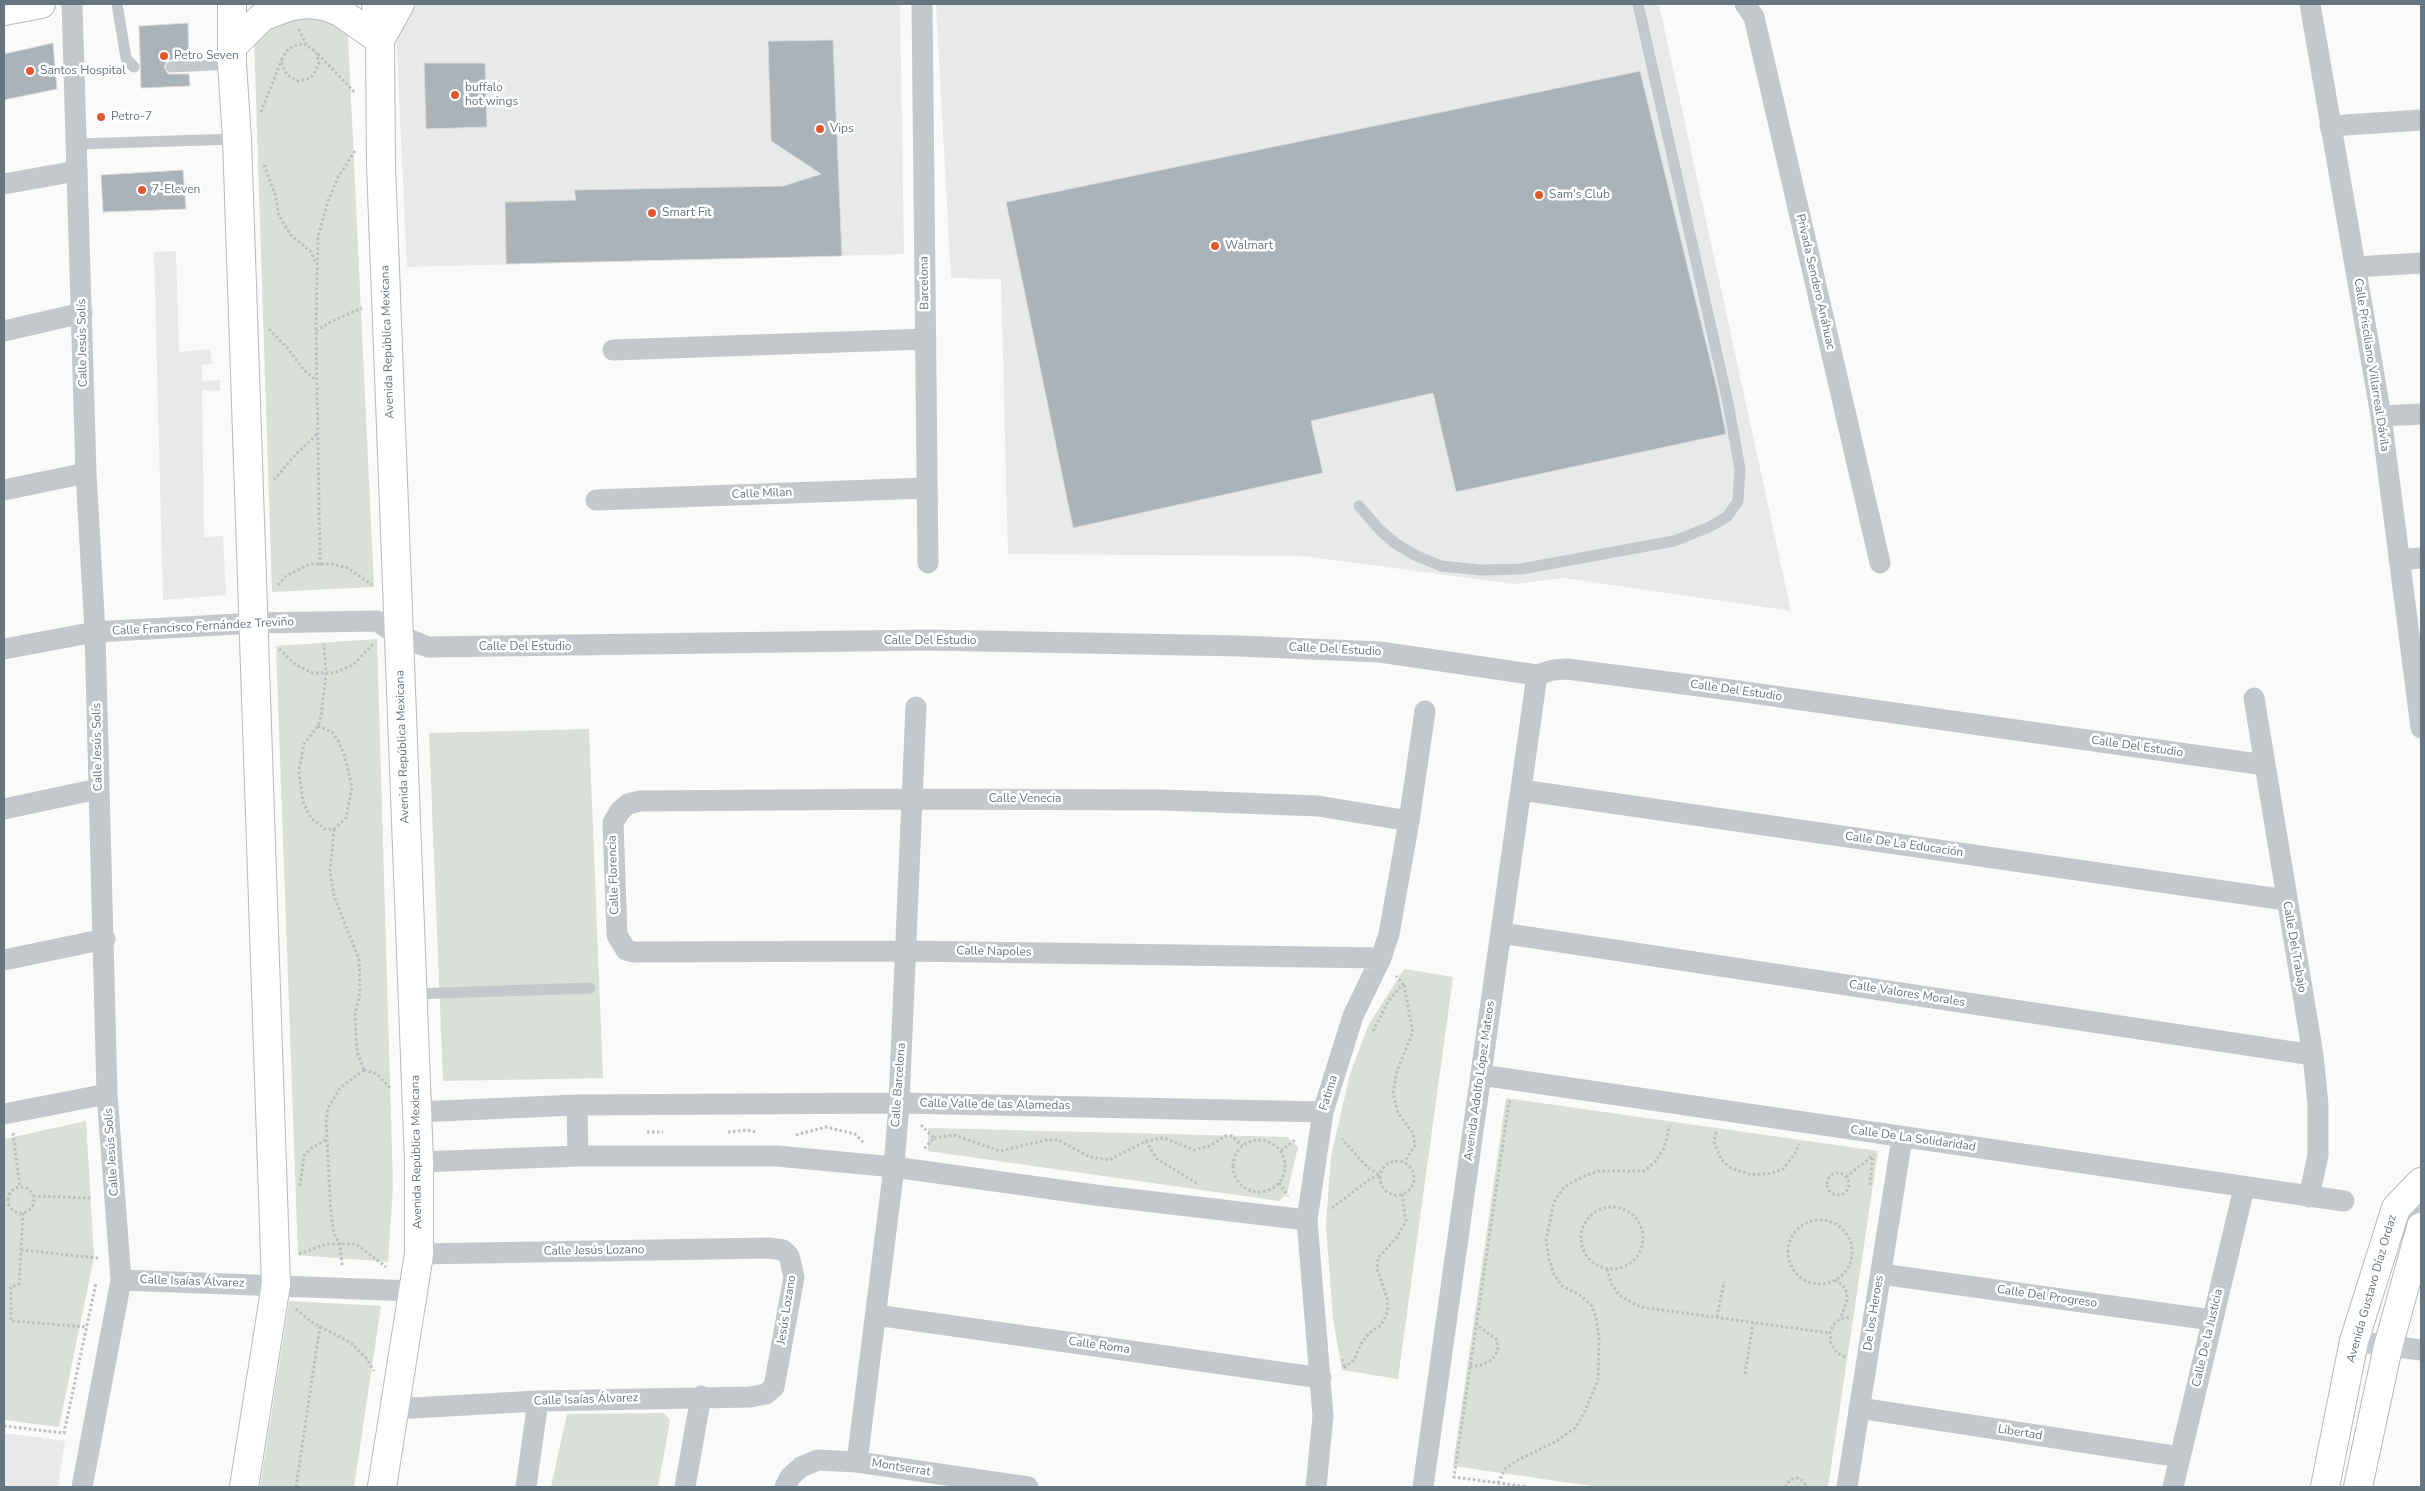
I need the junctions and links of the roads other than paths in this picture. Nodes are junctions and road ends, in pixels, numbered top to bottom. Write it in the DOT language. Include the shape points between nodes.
graph roads {
  1 [pos="42,4"];
  2 [pos="72,4"];
  3 [pos="117,4"];
  4 [pos="232,4"];
  5 [pos="376,4"];
  6 [pos="400,4"];
  7 [pos="922,4"];
  8 [pos="1638,4"];
  9 [pos="1745,4"];
  10 [pos="2310,4"];
  11 [pos="4,11"];
  12 [pos="380,40"];
  13 [pos="232,56"];
  14 [pos="134,67"];
  15 [pos="171,67"];
  16 [pos="2421,120"];
  17 [pos="2330,126"];
  18 [pos="237,139"];
  19 [pos="76,144"];
  20 [pos="76,171"];
  21 [pos="4,184"];
  22 [pos="2421,263"];
  23 [pos="2355,267"];
  24 [pos="82,313"];
  25 [pos="4,331"];
  26 [pos="926,339"];
  27 [pos="613,350"];
  28 [pos="2421,414"];
  29 [pos="2381,416"];
  30 [pos="86,473"];
  31 [pos="928,488"];
  32 [pos="4,490"];
  33 [pos="596,500"];
  34 [pos="1359,506"];
  35 [pos="2421,558"];
  36 [pos="2399,560"];
  37 [pos="928,563"];
  38 [pos="1880,563"];
  39 [pos="255,623"];
  40 [pos="95,632"];
  41 [pos="388,637"];
  42 [pos="4,649"];
  43 [pos="1537,675"];
  44 [pos="2254,698"];
  45 [pos="916,707"];
  46 [pos="1425,710"];
  47 [pos="2421,728"];
  48 [pos="2265,765"];
  49 [pos="98,788"];
  50 [pos="1521,790"];
  51 [pos="914,799"];
  52 [pos="640,801"];
  53 [pos="4,809"];
  54 [pos="1409,821"];
  55 [pos="2286,900"];
  56 [pos="1500,933"];
  57 [pos="617,935"];
  58 [pos="104,940"];
  59 [pos="907,951"];
  60 [pos="1381,958"];
  61 [pos="4,960"];
  62 [pos="590,988"];
  63 [pos="412,994"];
  64 [pos="2313,1055"];
  65 [pos="1481,1075"];
  66 [pos="107,1094"];
  67 [pos="899,1102"];
  68 [pos="577,1105"];
  69 [pos="416,1112"];
  70 [pos="1323,1112"];
  71 [pos="4,1114"];
  72 [pos="1902,1138"];
  73 [pos="578,1156"];
  74 [pos="419,1162"];
  75 [pos="894,1167"];
  76 [pos="2421,1182"];
  77 [pos="2244,1188"];
  78 [pos="2308,1197"];
  79 [pos="2344,1201"];
  80 [pos="2409,1210"];
  81 [pos="1308,1220"];
  82 [pos="2421,1227"];
  83 [pos="769,1248"];
  84 [pos="419,1254"];
  85 [pos="1881,1274"];
  86 [pos="121,1280"];
  87 [pos="413,1290"];
  88 [pos="285,1293"];
  89 [pos="876,1315"];
  90 [pos="2212,1320"];
  91 [pos="2354,1342"];
  92 [pos="2388,1347"];
  93 [pos="2421,1350"];
  94 [pos="1321,1378"];
  95 [pos="774,1387"];
  96 [pos="701,1396"];
  97 [pos="538,1401"];
  98 [pos="1859,1408"];
  99 [pos="394,1409"];
  100 [pos="2180,1457"];
  101 [pos="857,1462"];
  102 [pos="82,1487"];
  103 [pos="244,1487"];
  104 [pos="382,1487"];
  105 [pos="526,1487"];
  106 [pos="685,1487"];
  107 [pos="785,1487"];
  108 [pos="1028,1487"];
  109 [pos="1316,1487"];
  110 [pos="1423,1487"];
  111 [pos="1847,1487"];
  112 [pos="2173,1487"];
  113 [pos="2325,1487"];
  114 [pos="2359,1487"];
  1 -- 11 [label="main road"];
  2 -- 19 [label="street, Calle Jesús Solís"];
  3 -- 14 [label="lane" via="126,58"];
  4 -- 13 [label="main road"];
  5 -- 12 [label="main road, Avenida República Mexicana"];
  6 -- 12 [label="main road"];
  7 -- 26 [label="street, Barcelona"];
  8 -- 34 [label="lane" via="1728,403 1740,469 1738,501 1727,517 1674,541 1521,569 1481,570 1441,566 1417,556 1396,544"];
  9 -- 38 [label="street, Privada Sendero Anáhuac" via="1754,17"];
  10 -- 17 [label="street, Calle Prisciliano Villarreal Dávila"];
  12 -- 13 [label="main road" via="340,12 308,4 291,6 262,17"];
  12 -- 41 [label="main road, Avenida República Mexicana"];
  13 -- 15 [label="lane"];
  13 -- 18 [label="main road"];
  16 -- 17 [label="street"];
  17 -- 23 [label="street, Calle Prisciliano Villarreal Dávila"];
  18 -- 19 [label="lane"];
  18 -- 39 [label="main road"];
  19 -- 20 [label="street, Calle Jesús Solís"];
  20 -- 21 [label="street"];
  20 -- 24 [label="street, Calle Jesús Solís"];
  22 -- 23 [label="street"];
  23 -- 29 [label="street, Calle Prisciliano Villarreal Dávila"];
  24 -- 25 [label="street"];
  24 -- 30 [label="street, Calle Jesús Solís"];
  26 -- 27 [label="street"];
  26 -- 31 [label="street, Barcelona"];
  28 -- 29 [label="street"];
  29 -- 36 [label="street, Calle Prisciliano Villarreal Dávila"];
  30 -- 32 [label="street"];
  30 -- 40 [label="street, Calle Jesús Solís"];
  31 -- 33 [label="street, Calle Milan"];
  31 -- 37 [label="street, Barcelona"];
  35 -- 36 [label="street"];
  36 -- 47 [label="street, Calle Prisciliano Villarreal Dávila"];
  39 -- 40 [label="street, Calle Francisco Fernández Treviño"];
  39 -- 41 [label="street, Calle Francisco Fernández Treviño" via="377,621"];
  39 -- 88 [label="main road"];
  40 -- 42 [label="street, Calle Francisco Fernández Treviño"];
  40 -- 49 [label="street, Calle Jesús Solís"];
  41 -- 43 [label="street, Calle Del Estudio" via="428,647 928,640 1240,646 1380,652"];
  41 -- 63 [label="main road, Avenida República Mexicana"];
  43 -- 48 [label="street, Calle Del Estudio" via="1567,669"];
  43 -- 50 [label="street, Avenida Adolfo López Mateos"];
  44 -- 48 [label="street, Calle Del Trabajo"];
  45 -- 51 [label="street, Calle Barcelona"];
  46 -- 54 [label="street, Fatima"];
  48 -- 55 [label="street, Calle Del Trabajo"];
  49 -- 53 [label="street"];
  49 -- 58 [label="street, Calle Jesús Solís"];
  50 -- 55 [label="street, Calle De La Educación"];
  50 -- 56 [label="street, Avenida Adolfo López Mateos"];
  51 -- 52 [label="street, Calle Venecia"];
  51 -- 54 [label="street, Calle Venecia" via="1164,800 1308,806"];
  51 -- 59 [label="street, Calle Barcelona"];
  52 -- 57 [label="street, Calle Florencia" via="628,804 613,823"];
  54 -- 60 [label="street, Fatima"];
  55 -- 64 [label="street, Calle Del Trabajo"];
  56 -- 64 [label="street, Calle Valores Morales"];
  56 -- 65 [label="street, Avenida Adolfo López Mateos"];
  57 -- 59 [label="street, Calle Napoles" via="626,950 634,952"];
  58 -- 61 [label="street"];
  58 -- 66 [label="street, Calle Jesús Solís"];
  59 -- 60 [label="street, Calle Napoles"];
  59 -- 67 [label="street, Calle Barcelona"];
  60 -- 70 [label="street, Fatima" via="1353,1016"];
  62 -- 63 [label="lane"];
  63 -- 69 [label="main road, Avenida República Mexicana"];
  64 -- 78 [label="street, Calle Del Trabajo" via="2318,1155"];
  65 -- 72 [label="street, Calle De La Solidaridad"];
  65 -- 110 [label="street, Avenida Adolfo López Mateos"];
  66 -- 71 [label="street"];
  66 -- 86 [label="street, Calle Jesús Solís"];
  67 -- 68 [label="street, Calle Valle de las Alamedas"];
  67 -- 70 [label="street, Calle Valle de las Alamedas"];
  67 -- 75 [label="street, Calle Barcelona"];
  68 -- 69 [label="street, Calle Valle de las Alamedas"];
  68 -- 73 [label="street"];
  69 -- 74 [label="main road, Avenida República Mexicana"];
  70 -- 81 [label="street, Fatima"];
  72 -- 77 [label="street, Calle De La Solidaridad"];
  72 -- 85 [label="street, De los Heroes"];
  73 -- 74 [label="street"];
  73 -- 75 [label="street" via="777,1156"];
  74 -- 84 [label="main road, Avenida República Mexicana"];
  75 -- 81 [label="street"];
  75 -- 89 [label="street, Calle Barcelona"];
  76 -- 80 [label="main road"];
  77 -- 78 [label="street, Calle De La Solidaridad"];
  77 -- 90 [label="street, Calle De la Justicia"];
  78 -- 79 [label="street, Calle De La Solidaridad"];
  80 -- 91 [label="main road, Avenida Gustavo Díaz Ordaz"];
  81 -- 94 [label="street, Fatima"];
  82 -- 92 [label="main road"];
  83 -- 84 [label="street, Calle Jesús Lozano"];
  83 -- 95 [label="street, Jesús Lozano" via="783,1250 789,1256 794,1277"];
  84 -- 87 [label="main road, Avenida República Mexicana"];
  85 -- 90 [label="street, Calle Del Progreso"];
  85 -- 98 [label="street, De los Heroes"];
  86 -- 88 [label="street, Calle Isaías Álvarez"];
  86 -- 102 [label="street, Calle Jesús Solís"];
  87 -- 88 [label="street, Calle Isaías Álvarez"];
  87 -- 99 [label="main road, Avenida República Mexicana"];
  88 -- 103 [label="main road"];
  89 -- 94 [label="street, Calle Roma"];
  89 -- 101 [label="street, Calle Barcelona"];
  90 -- 100 [label="street, Calle De la Justicia"];
  91 -- 92 [label="street"];
  91 -- 113 [label="main road, Avenida Gustavo Díaz Ordaz"];
  92 -- 93 [label="street"];
  92 -- 114 [label="main road"];
  94 -- 109 [label="street, Fatima" via="1323,1416"];
  95 -- 96 [label="street, Calle Isaías Álvarez" via="759,1396"];
  96 -- 97 [label="street, Calle Isaías Álvarez"];
  96 -- 106 [label="street"];
  97 -- 99 [label="street, Calle Isaías Álvarez"];
  97 -- 105 [label="street"];
  98 -- 100 [label="street, Libertad"];
  98 -- 111 [label="street, De los Heroes"];
  99 -- 104 [label="main road, Avenida República Mexicana"];
  100 -- 112 [label="street, Calle De la Justicia"];
  101 -- 107 [label="street, Montserrat" via="818,1460 802,1467 790,1477"];
  101 -- 108 [label="street, Montserrat"];
}
